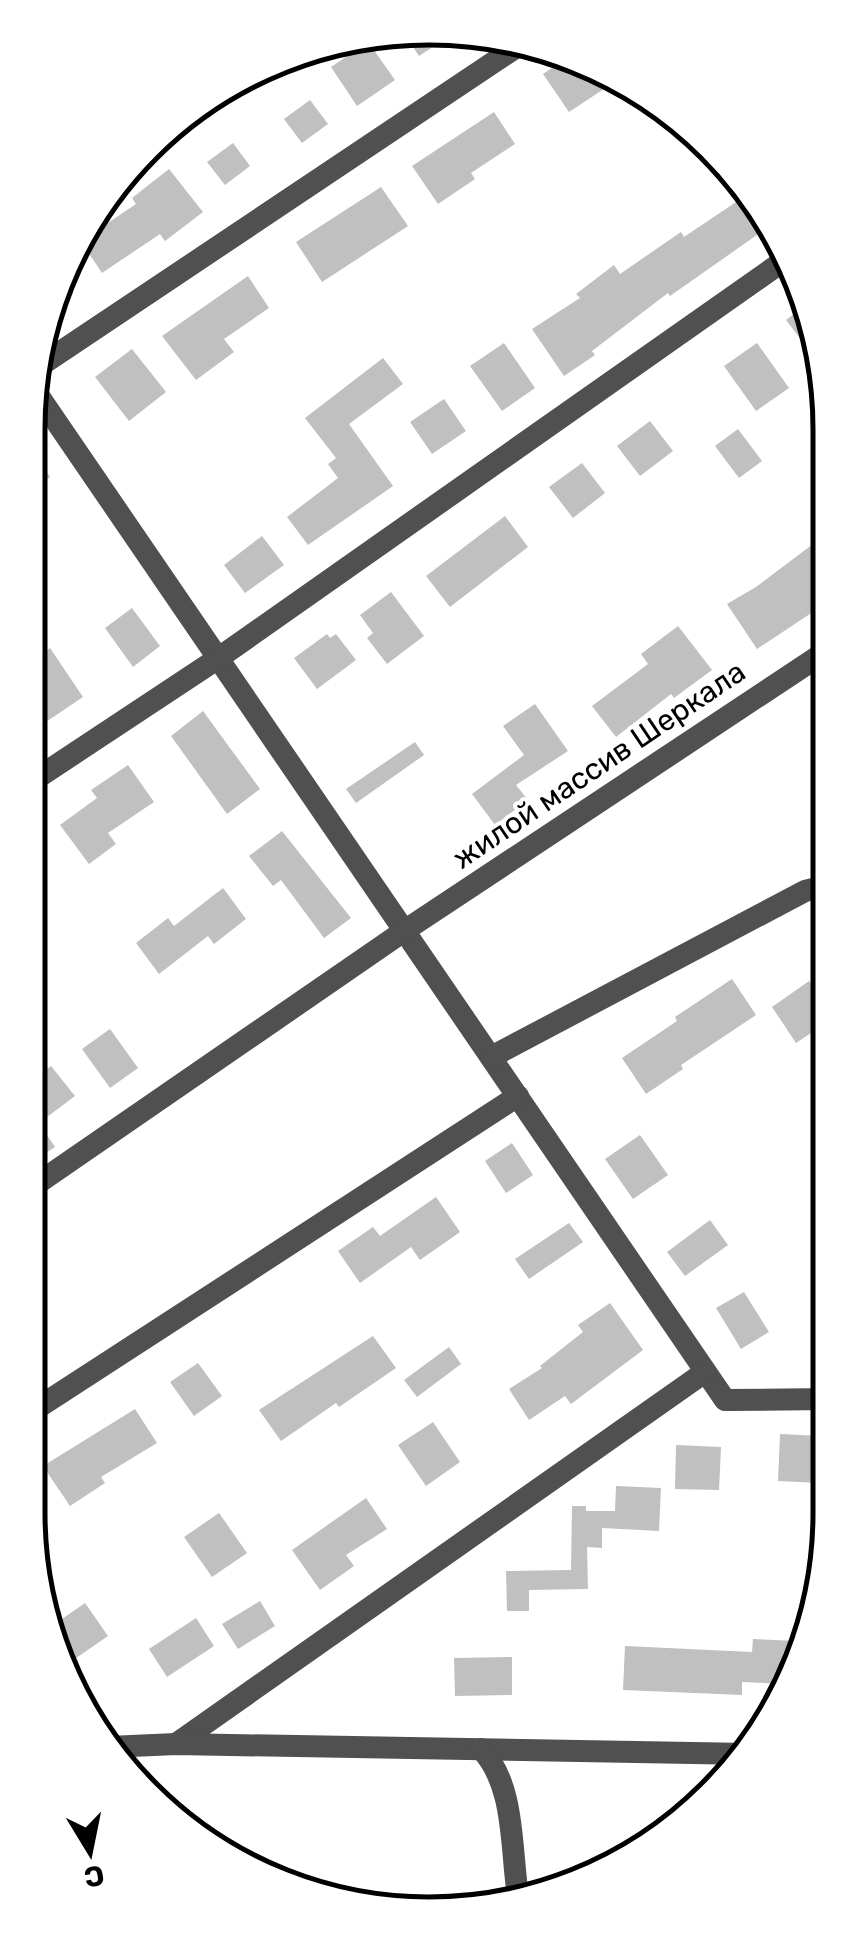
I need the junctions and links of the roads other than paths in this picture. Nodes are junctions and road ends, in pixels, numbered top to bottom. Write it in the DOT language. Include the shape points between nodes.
graph roads {
  1 [pos="508,53"];
  2 [pos="776,266"];
  3 [pos="51,359"];
  4 [pos="46,407"];
  5 [pos="220,657"];
  6 [pos="813,660"];
  7 [pos="45,773"];
  8 [pos="813,889"];
  9 [pos="404,930"];
  10 [pos="491,1056"];
  11 [pos="518,1096"];
  12 [pos="45,1178"];
  13 [pos="705,1372"];
  14 [pos="813,1399"];
  15 [pos="45,1403"];
  16 [pos="176,1744"];
  17 [pos="124,1746"];
  18 [pos="482,1749"];
  19 [pos="728,1754"];
  20 [pos="517,1887"];
  1 -- 3 [label="street"];
  2 -- 5 [label="street"];
  4 -- 5 [label="street"];
  5 -- 7 [label="street"];
  5 -- 9 [label="street"];
  6 -- 9 [label="street, жилой массив Шеркала"];
  8 -- 10 [label="street"];
  9 -- 10 [label="street"];
  9 -- 12 [label="street, жилой массив Шеркала"];
  10 -- 11 [label="street"];
  11 -- 13 [label="street"];
  11 -- 15 [label="street"];
  13 -- 14 [label="street" via="725,1400"];
  13 -- 16 [label="street"];
  16 -- 17 [label="street"];
  16 -- 18 [label="street"];
  18 -- 19 [label="street"];
  18 -- 20 [label="street" via="505,1794"];
}
